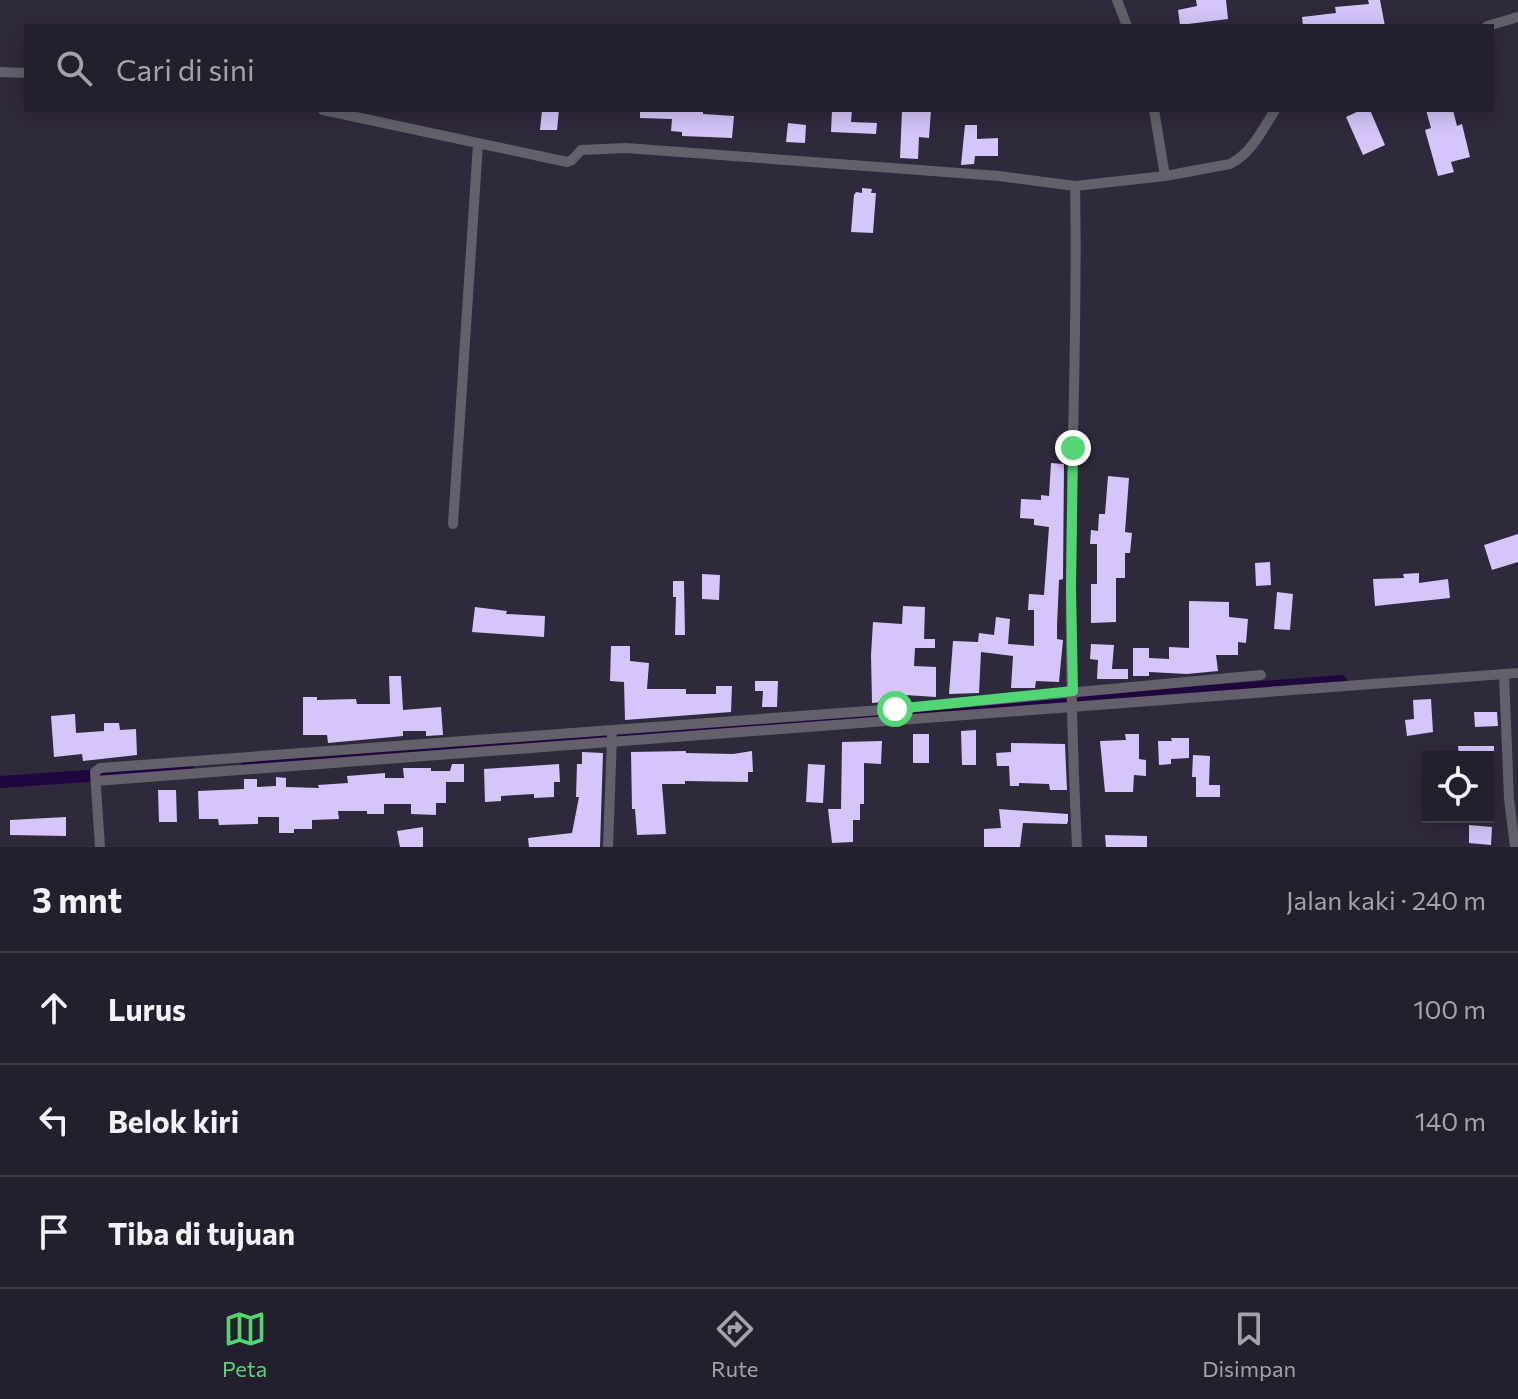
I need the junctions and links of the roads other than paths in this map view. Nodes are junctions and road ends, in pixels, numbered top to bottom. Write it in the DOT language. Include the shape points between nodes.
graph roads {
  1 [pos="1117,0"];
  2 [pos="1518,17"];
  3 [pos="1126,24"];
  4 [pos="1494,24"];
  5 [pos="0,72"];
  6 [pos="24,73"];
  7 [pos="332,112"];
  8 [pos="1154,112"];
  9 [pos="1274,112"];
  10 [pos="478,144"];
  11 [pos="1165,176"];
  12 [pos="1075,186"];
  13 [pos="453,524"];
  14 [pos="1518,673"];
  15 [pos="1504,674"];
  16 [pos="1261,675"];
  17 [pos="1073,691"];
  18 [pos="1073,706"];
  19 [pos="612,734"];
  20 [pos="100,847"];
  21 [pos="608,847"];
  22 [pos="1077,847"];
  23 [pos="1515,847"];
  1 -- 3 [label="street"];
  2 -- 4 [label="street"];
  5 -- 6 [label="street"];
  7 -- 10 [label="street"];
  8 -- 11 [label="street"];
  9 -- 11 [label="street" via="1240,159"];
  10 -- 12 [label="street" via="567,162 581,150 626,148"];
  10 -- 13 [label="street"];
  11 -- 12 [label="street"];
  12 -- 17 [label="street"];
  14 -- 15 [label="street"];
  15 -- 18 [label="street"];
  15 -- 23 [label="street"];
  16 -- 17 [label="street"];
  17 -- 18 [label="street"];
  17 -- 19 [label="street"];
  18 -- 19 [label="street"];
  18 -- 22 [label="street"];
  19 -- 20 [label="street" via="100,768 95,776"];
  19 -- 21 [label="street"];
}
